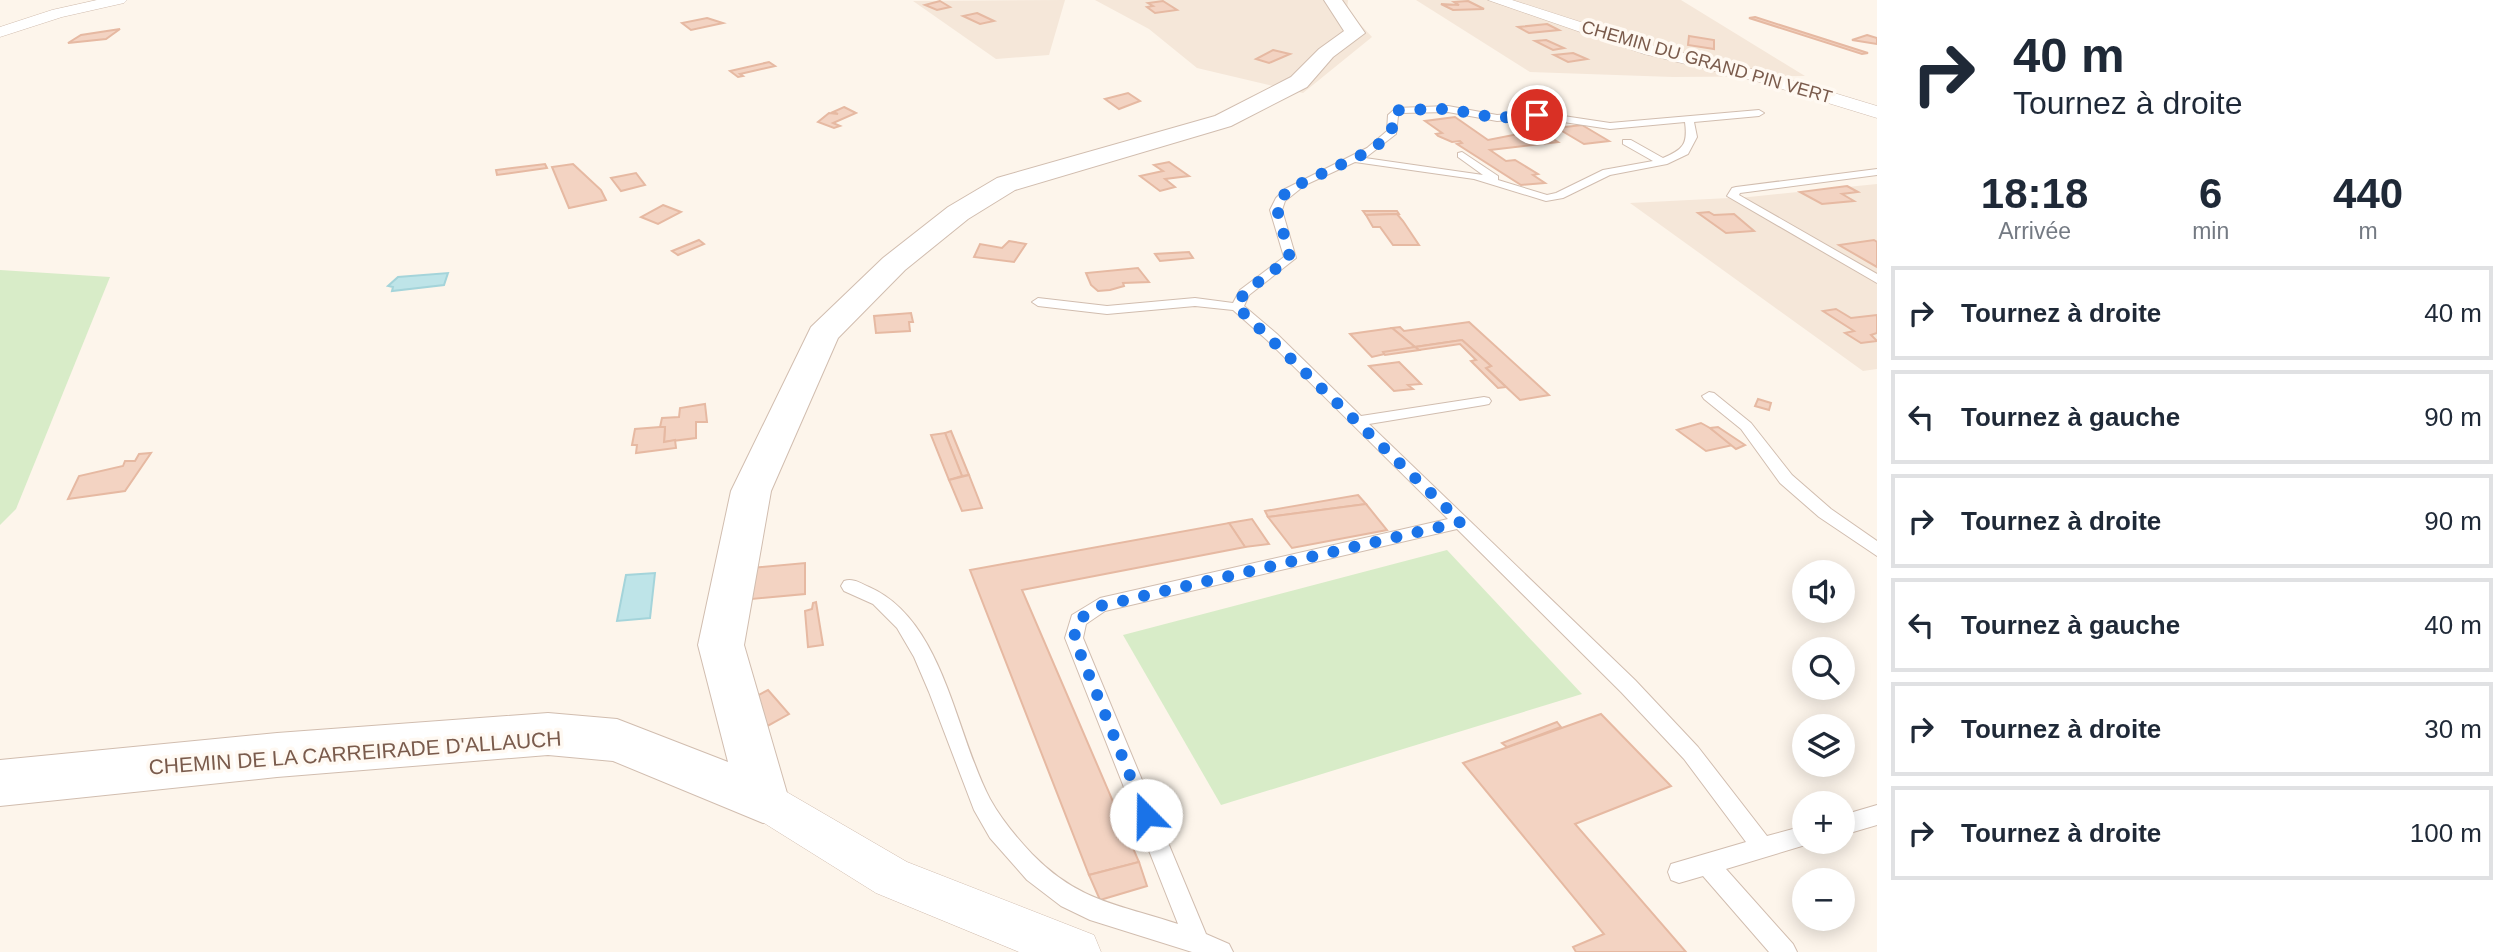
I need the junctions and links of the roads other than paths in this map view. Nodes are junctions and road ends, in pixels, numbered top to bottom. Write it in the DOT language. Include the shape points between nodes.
graph roads {
  1 [pos="119,0"];
  2 [pos="1333,0"];
  3 [pos="1496,0"];
  4 [pos="0,32"];
  5 [pos="1877,112"];
  6 [pos="1759,113"];
  7 [pos="1689,119"];
  8 [pos="1627,142"];
  9 [pos="1462,155"];
  10 [pos="1353,159"];
  11 [pos="1663,162"];
  12 [pos="1877,172"];
  13 [pos="1498,182"];
  14 [pos="1877,279"];
  15 [pos="1038,302"];
  16 [pos="1237,307"];
  17 [pos="1709,396"];
  18 [pos="1484,401"];
  19 [pos="1357,421"];
  20 [pos="1461,522"];
  21 [pos="1877,550"];
  22 [pos="850,586"];
  23 [pos="0,783"];
  24 [pos="763,800"];
  25 [pos="1877,815"];
  26 [pos="1855,821"];
  27 [pos="1792,840"];
  28 [pos="1763,848"];
  29 [pos="1707,864"];
  30 [pos="1679,872"];
  31 [pos="1197,941"];
  32 [pos="1077,952"];
  33 [pos="1221,952"];
  34 [pos="1785,952"];
  1 -- 4 [label="street"];
  2 -- 24 [label="street" via="1354,33 1299,82 1223,121 1006,184 958,213 894,264 823,334 751,491 721,645"];
  3 -- 5 [label="street, CHEMIN DU GRAND PIN VERT" via="1650,50"];
  6 -- 7 [label="lane"];
  7 -- 10 [label="lane" via="1610,126 1537,115 1497,118 1448,109 1399,110 1392,115 1392,132"];
  7 -- 11 [label="lane" via="1692,137 1684,152"];
  8 -- 11 [label="lane"];
  9 -- 13 [label="lane"];
  10 -- 13 [label="lane"];
  10 -- 16 [label="lane" via="1289,189 1276,205 1290,258 1244,293"];
  11 -- 13 [label="lane" via="1607,172 1546,198"];
  12 -- 14 [label="lane" via="1736,190 1733,196"];
  15 -- 16 [label="lane" via="1107,310 1195,302"];
  16 -- 19 [label="lane"];
  17 -- 21 [label="lane" via="1746,426 1786,479"];
  18 -- 19 [label="lane"];
  19 -- 20 [label="lane"];
  20 -- 28 [label="lane" via="1691,752"];
  20 -- 31 [label="lane" via="1100,606 1078,620 1074,638"];
  22 -- 31 [label="lane" via="864,589 896,611 933,676 971,783 997,830 1036,875 1082,906"];
  23 -- 24 [label="street, CHEMIN DE LA CARREIRADE D'ALLAUCH" via="548,734 617,740"];
  24 -- 32 [label="street" via="892,878"];
  25 -- 26 [label="lane"];
  27 -- 28 [label="lane"];
  28 -- 29 [label="lane"];
  29 -- 30 [label="lane"];
  29 -- 34 [label="lane"];
  31 -- 33 [label="lane"];
}
